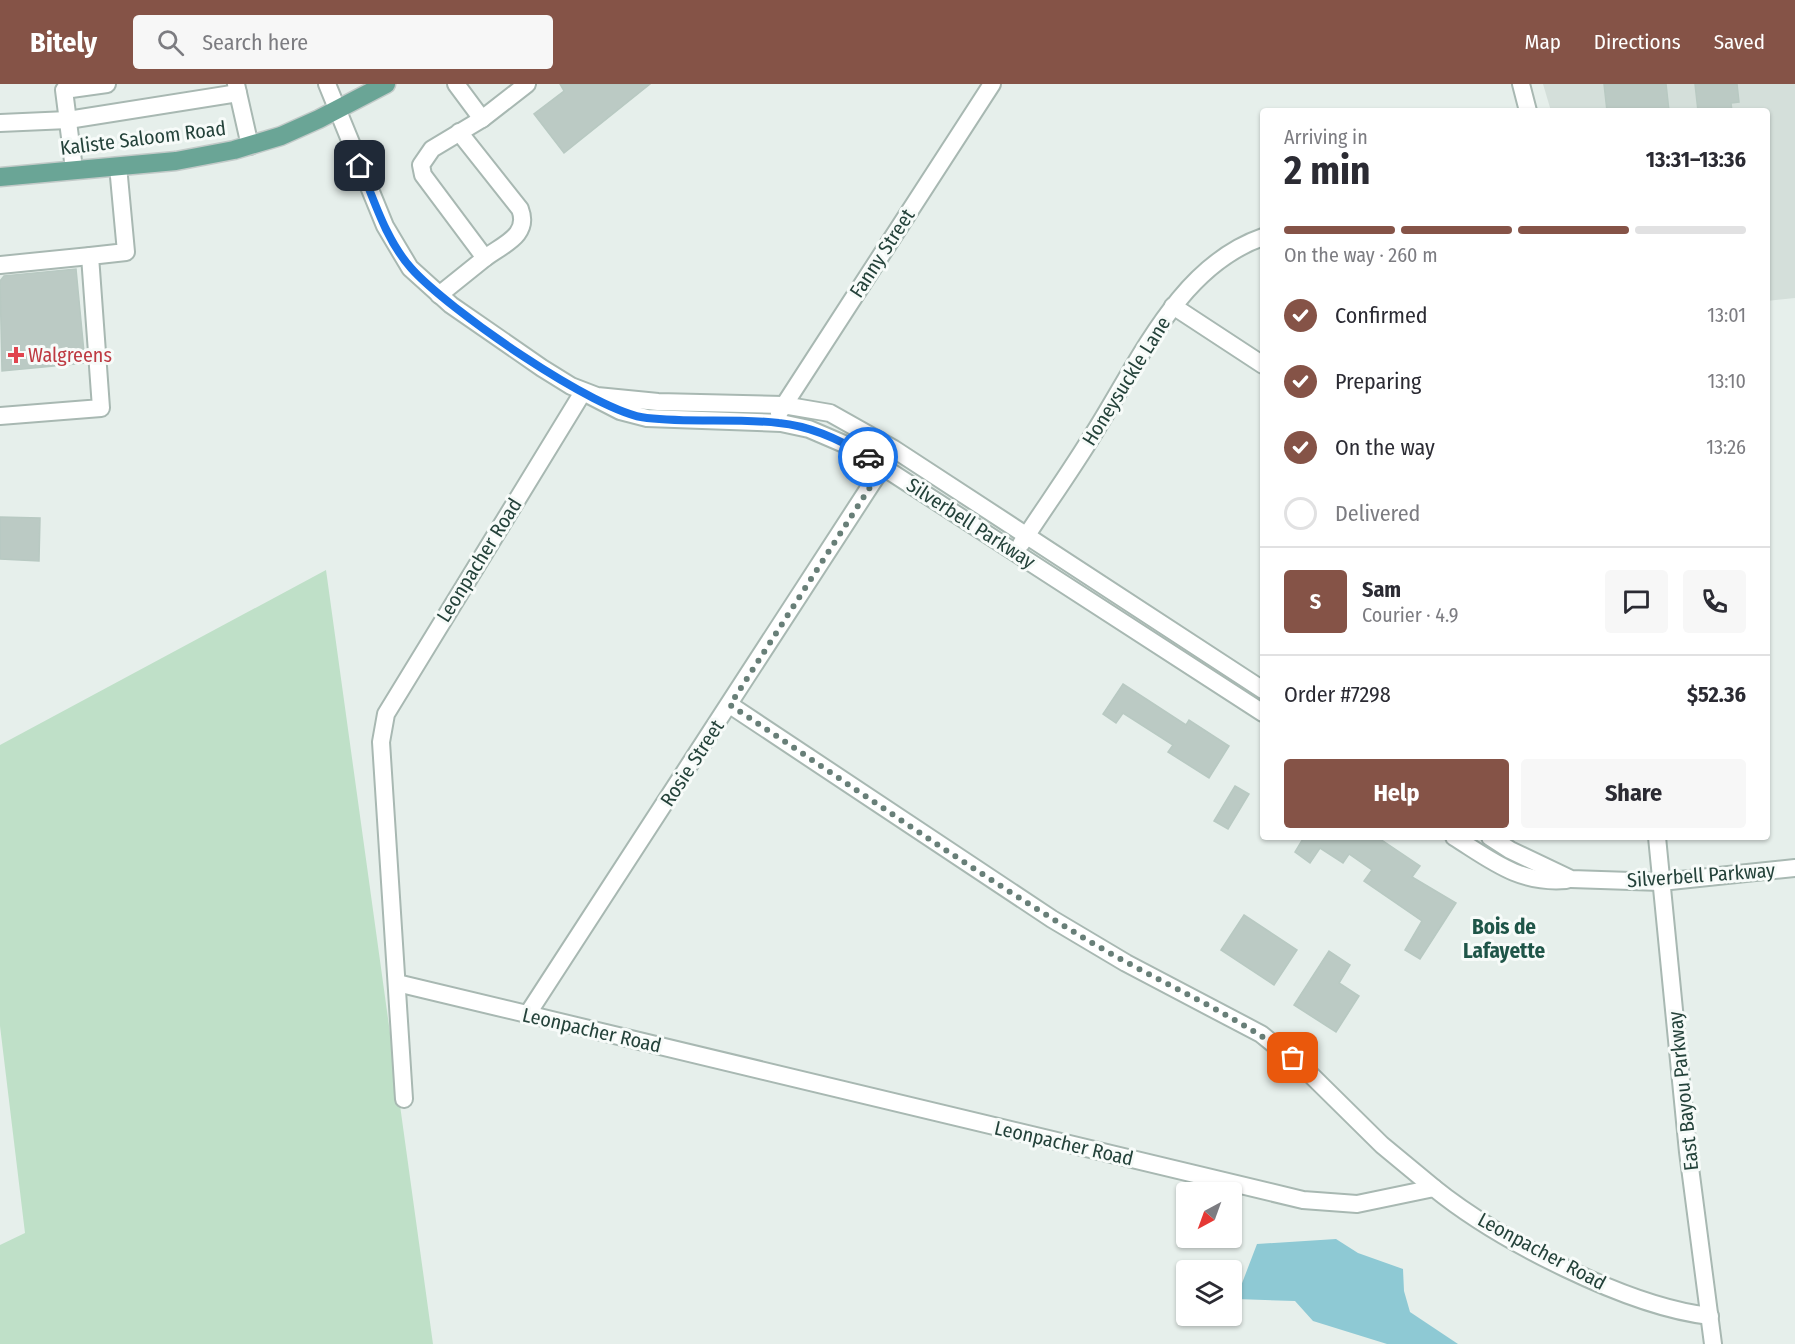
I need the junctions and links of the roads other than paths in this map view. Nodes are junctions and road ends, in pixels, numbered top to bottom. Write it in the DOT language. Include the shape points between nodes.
graph roads {
  1 [pos="107,84"];
  2 [pos="327,84"];
  3 [pos="386,84"];
  4 [pos="456,84"];
  5 [pos="527,84"];
  6 [pos="992,84"];
  7 [pos="1521,84"];
  8 [pos="237,88"];
  9 [pos="1527,108"];
  10 [pos="337,111"];
  11 [pos="482,119"];
  12 [pos="69,120"];
  13 [pos="0,123"];
  14 [pos="459,132"];
  15 [pos="250,146"];
  16 [pos="118,166"];
  17 [pos="74,169"];
  18 [pos="0,177"];
  19 [pos="1260,238"];
  20 [pos="90,256"];
  21 [pos="485,258"];
  22 [pos="0,265"];
  23 [pos="439,295"];
  24 [pos="1173,306"];
  25 [pos="1260,363"];
  26 [pos="583,392"];
  27 [pos="783,405"];
  28 [pos="0,416"];
  29 [pos="773,422"];
  30 [pos="894,449"];
  31 [pos="883,467"];
  32 [pos="1026,536"];
  33 [pos="1017,552"];
  34 [pos="1260,688"];
  35 [pos="730,705"];
  36 [pos="1260,711"];
  37 [pos="1459,840"];
  38 [pos="1495,840"];
  39 [pos="1657,840"];
  40 [pos="1795,868"];
  41 [pos="1571,879"];
  42 [pos="1661,882"];
  43 [pos="397,983"];
  44 [pos="527,1015"];
  45 [pos="404,1099"];
  46 [pos="1434,1188"];
  47 [pos="1710,1316"];
  48 [pos="1713,1344"];
  1 -- 12 [label="street" via="64,90"];
  2 -- 10 [label="street, Silverbell Parkway"];
  3 -- 10 [label="main road, Kaliste Saloom Road"];
  4 -- 11 [label="street"];
  5 -- 11 [label="street"];
  6 -- 27 [label="street, Fanny Street"];
  7 -- 9 [label="street"];
  8 -- 12 [label="street"];
  8 -- 15 [label="street"];
  10 -- 15 [label="main road, Kaliste Saloom Road"];
  10 -- 23 [label="street, Silverbell Parkway" via="396,247 410,268"];
  11 -- 14 [label="street"];
  12 -- 13 [label="street"];
  12 -- 17 [label="street"];
  14 -- 21 [label="street" via="425,156 423,175"];
  14 -- 21 [label="street" via="524,219 520,232"];
  15 -- 16 [label="main road, Kaliste Saloom Road" via="203,157"];
  16 -- 17 [label="main road, Kaliste Saloom Road"];
  16 -- 20 [label="street" via="126,252"];
  17 -- 18 [label="main road, Kaliste Saloom Road"];
  19 -- 24 [label="street, Honeysuckle Lane" via="1214,262"];
  20 -- 22 [label="street"];
  20 -- 28 [label="street" via="101,408"];
  21 -- 23 [label="street"];
  23 -- 26 [label="street, Silverbell Parkway" via="542,369"];
  24 -- 25 [label="street"];
  24 -- 32 [label="street, Honeysuckle Lane"];
  26 -- 27 [label="street, Silverbell Parkway" via="625,400"];
  26 -- 29 [label="street, Silverbell Parkway" via="620,411 646,418"];
  26 -- 43 [label="street, Leonpacher Road" via="386,714 381,742"];
  27 -- 29 [label="street, Fanny Street"];
  27 -- 30 [label="street, Silverbell Parkway" via="830,413"];
  29 -- 31 [label="street, Silverbell Parkway" via="829,436"];
  30 -- 31 [label="street, Rosie Street"];
  30 -- 32 [label="street, Silverbell Parkway"];
  31 -- 33 [label="street, Silverbell Parkway"];
  31 -- 35 [label="street, Rosie Street"];
  32 -- 33 [label="street, Honeysuckle Lane"];
  32 -- 34 [label="street, Silverbell Parkway"];
  33 -- 36 [label="street, Silverbell Parkway"];
  35 -- 44 [label="street, Rosie Street"];
  35 -- 46 [label="street" via="1052,919 1261,1034"];
  37 -- 41 [label="street, Silverbell Parkway" via="1507,870 1538,879"];
  38 -- 41 [label="street, Silverbell Parkway"];
  39 -- 42 [label="street, East Bayou Parkway"];
  40 -- 42 [label="street, Silverbell Parkway"];
  41 -- 42 [label="street, Silverbell Parkway"];
  42 -- 47 [label="street, East Bayou Parkway" via="1688,1152"];
  43 -- 44 [label="street, Leonpacher Road"];
  43 -- 45 [label="street, Leonpacher Road"];
  44 -- 46 [label="street, Leonpacher Road" via="1304,1200 1357,1204"];
  46 -- 47 [label="street, Leonpacher Road" via="1487,1224 1574,1271 1656,1305"];
  47 -- 48 [label="street, East Bayou Parkway"];
}
